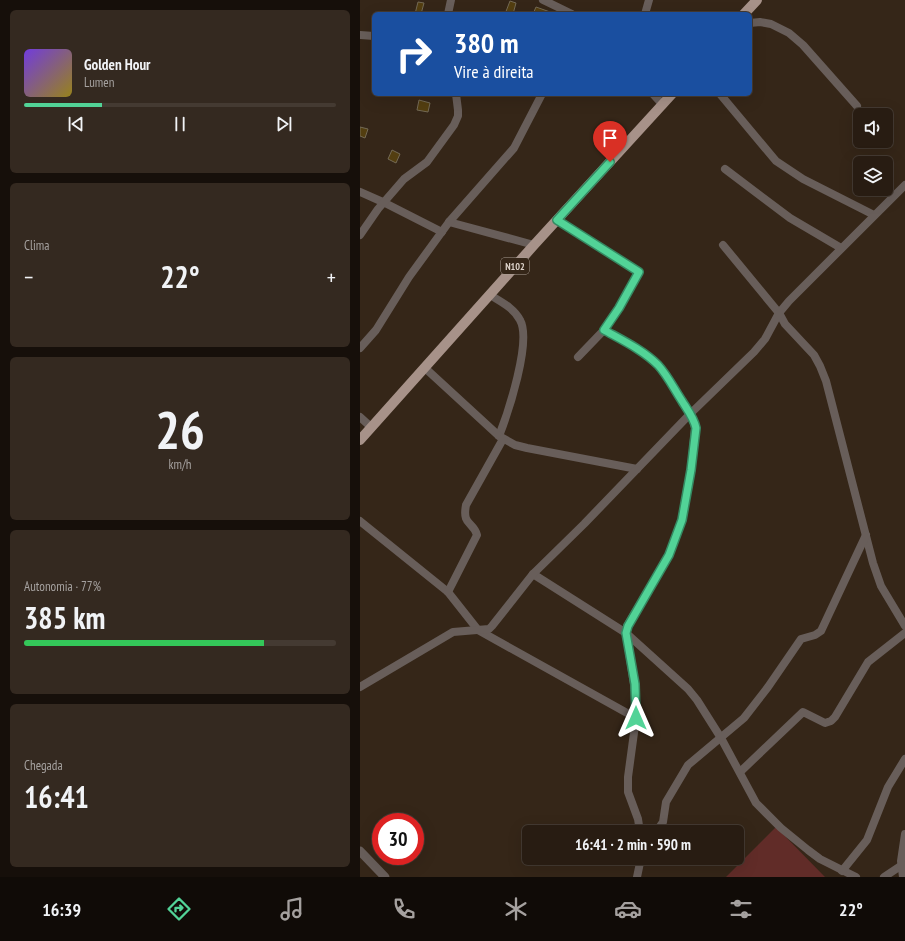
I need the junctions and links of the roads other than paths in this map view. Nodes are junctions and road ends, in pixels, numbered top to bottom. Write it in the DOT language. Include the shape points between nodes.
graph roads {
  1 [pos="451,0"];
  2 [pos="543,0"];
  3 [pos="650,0"];
  4 [pos="757,0"];
  5 [pos="448,12"];
  6 [pos="568,12"];
  7 [pos="645,12"];
  8 [pos="746,12"];
  9 [pos="752,23"];
  10 [pos="360,35"];
  11 [pos="372,36"];
  12 [pos="456,96"];
  13 [pos="541,96"];
  14 [pos="655,96"];
  15 [pos="670,96"];
  16 [pos="722,96"];
  17 [pos="663,105"];
  18 [pos="857,106"];
  19 [pos="725,169"];
  20 [pos="905,185"];
  21 [pos="360,192"];
  22 [pos="385,202"];
  23 [pos="874,215"];
  24 [pos="557,220"];
  25 [pos="449,222"];
  26 [pos="442,232"];
  27 [pos="360,235"];
  28 [pos="534,245"];
  29 [pos="723,245"];
  30 [pos="840,248"];
  31 [pos="490,295"];
  32 [pos="779,313"];
  33 [pos="604,330"];
  34 [pos="360,348"];
  35 [pos="578,357"];
  36 [pos="425,368"];
  37 [pos="690,414"];
  38 [pos="360,417"];
  39 [pos="371,428"];
  40 [pos="501,437"];
  41 [pos="360,440"];
  42 [pos="637,469"];
  43 [pos="360,521"];
  44 [pos="866,535"];
  45 [pos="533,574"];
  46 [pos="448,592"];
  47 [pos="904,623"];
  48 [pos="478,630"];
  49 [pos="626,633"];
  50 [pos="905,633"];
  51 [pos="360,687"];
  52 [pos="636,718"];
  53 [pos="721,738"];
  54 [pos="905,759"];
  55 [pos="740,772"];
  56 [pos="639,825"];
  57 [pos="661,825"];
  58 [pos="905,834"];
  59 [pos="360,851"];
  60 [pos="902,864"];
  61 [pos="640,865"];
  62 [pos="842,874"];
  63 [pos="385,877"];
  64 [pos="637,877"];
  65 [pos="856,877"];
  66 [pos="884,877"];
  67 [pos="903,877"];
  1 -- 5 [label="street"];
  2 -- 6 [label="street"];
  3 -- 7 [label="street"];
  4 -- 8 [label="main road"];
  9 -- 18 [label="street" via="771,24 789,33 803,45"];
  10 -- 11 [label="street"];
  12 -- 22 [label="street" via="458,116 454,124 427,162 404,179"];
  13 -- 25 [label="street" via="514,148"];
  14 -- 17 [label="street"];
  15 -- 17 [label="main road, N102"];
  16 -- 23 [label="street" via="776,161 803,179"];
  17 -- 24 [label="main road, N102"];
  19 -- 30 [label="street" via="790,218"];
  20 -- 23 [label="street"];
  21 -- 22 [label="street"];
  22 -- 26 [label="street"];
  22 -- 27 [label="street"];
  23 -- 30 [label="street"];
  24 -- 28 [label="main road, N102"];
  24 -- 33 [label="street" via="639,272"];
  25 -- 26 [label="street"];
  25 -- 28 [label="street"];
  26 -- 34 [label="street" via="376,330"];
  28 -- 31 [label="main road, N102"];
  29 -- 32 [label="street"];
  30 -- 32 [label="street"];
  31 -- 36 [label="main road, N102"];
  31 -- 40 [label="street" via="512,310 521,321 523,331 521,359"];
  32 -- 37 [label="street" via="765,339 754,352"];
  32 -- 44 [label="street" via="785,324 814,355 826,381"];
  33 -- 35 [label="street"];
  33 -- 37 [label="street" via="636,348 657,364"];
  36 -- 39 [label="main road, N102"];
  36 -- 40 [label="street"];
  37 -- 42 [label="street"];
  37 -- 49 [label="street" via="696,428 682,520 669,555"];
  38 -- 39 [label="street"];
  39 -- 41 [label="main road, N102"];
  40 -- 42 [label="street" via="514,445"];
  40 -- 46 [label="street" via="466,505 464,515 477,536"];
  42 -- 45 [label="street"];
  43 -- 46 [label="street"];
  44 -- 47 [label="street" via="881,586"];
  44 -- 53 [label="street" via="821,631 801,639 744,718"];
  45 -- 48 [label="street" via="492,626 489,629"];
  45 -- 49 [label="street"];
  46 -- 48 [label="street"];
  48 -- 51 [label="street" via="453,632"];
  48 -- 52 [label="street"];
  49 -- 52 [label="street" via="635,684"];
  49 -- 53 [label="street" via="688,689"];
  50 -- 55 [label="street" via="868,662 831,722 825,723 803,712"];
  52 -- 56 [label="street" via="628,792"];
  53 -- 55 [label="street"];
  53 -- 57 [label="street" via="685,769 666,802"];
  54 -- 62 [label="street" via="885,794 867,840"];
  55 -- 62 [label="street" via="756,803 781,828"];
  58 -- 60 [label="street"];
  59 -- 63 [label="street"];
  60 -- 66 [label="street"];
  60 -- 67 [label="street"];
  61 -- 64 [label="street"];
  62 -- 65 [label="street"];
}
